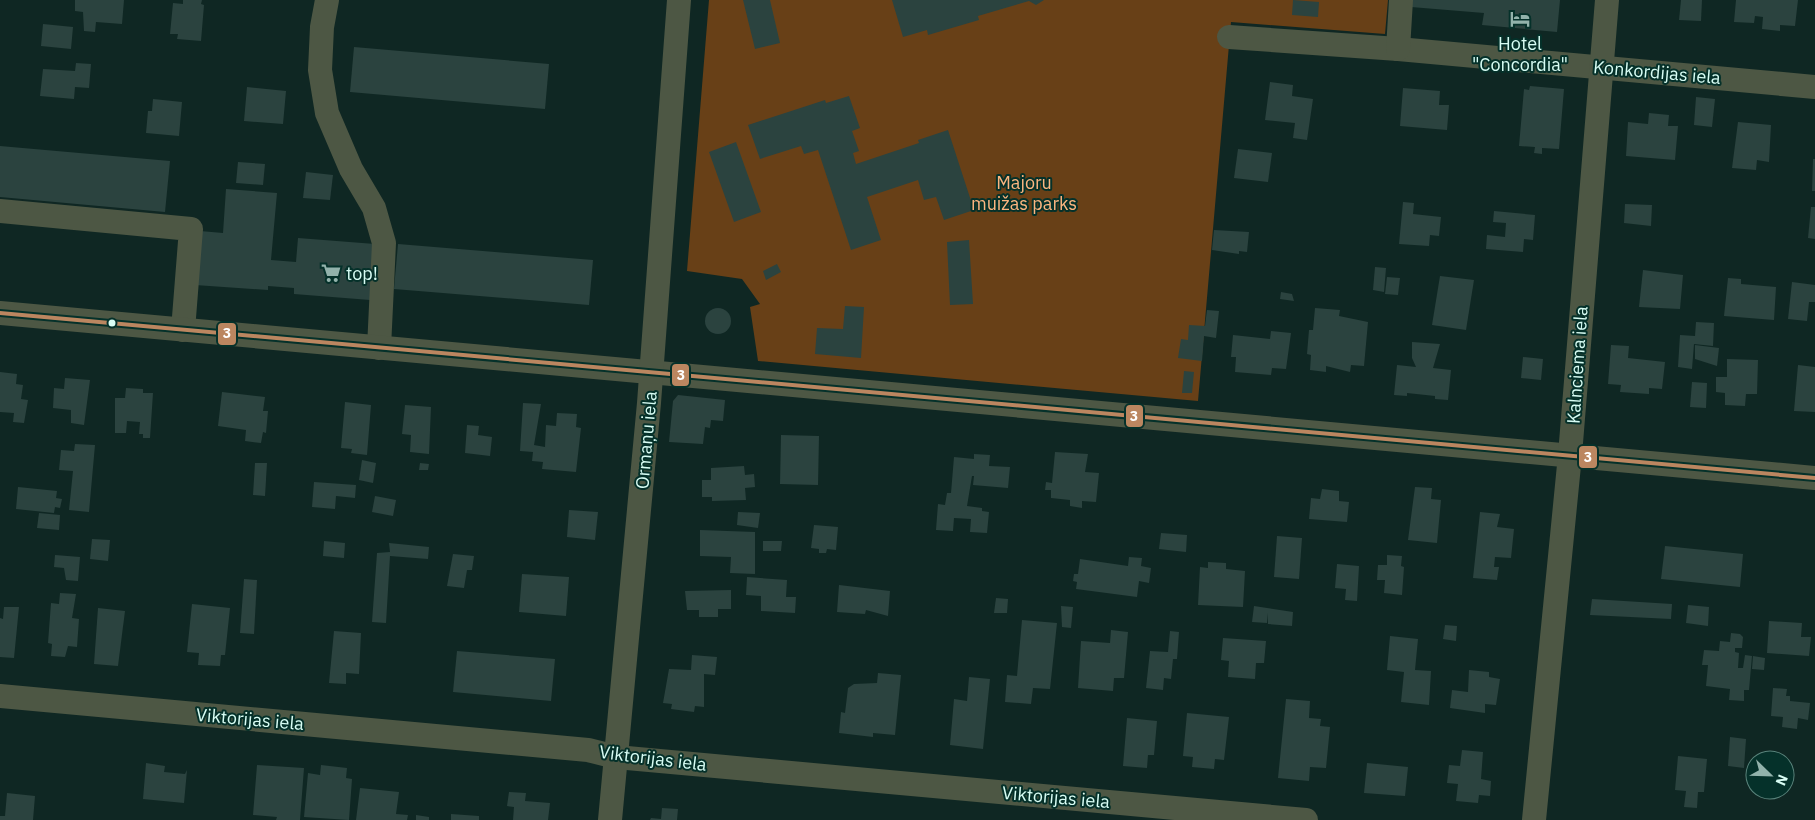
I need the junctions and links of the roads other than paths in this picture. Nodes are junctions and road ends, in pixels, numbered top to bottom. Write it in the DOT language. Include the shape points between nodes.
graph roads {
  1 [pos="327,0"];
  2 [pos="679,0"];
  3 [pos="1401,0"];
  4 [pos="1607,0"];
  5 [pos="1229,37"];
  6 [pos="1398,49"];
  7 [pos="1601,67"];
  8 [pos="1815,87"];
  9 [pos="0,211"];
  10 [pos="0,313"];
  11 [pos="183,330"];
  12 [pos="379,348"];
  13 [pos="652,373"];
  14 [pos="1570,455"];
  15 [pos="1815,478"];
  16 [pos="0,696"];
  17 [pos="616,757"];
  18 [pos="610,820"];
  19 [pos="1306,820"];
  20 [pos="1534,820"];
  1 -- 12 [label="street" via="320,70 327,113 351,169 374,208 384,243"];
  2 -- 13 [label="street, Ormaņu iela"];
  3 -- 6 [label="street"];
  4 -- 7 [label="street, Kalnciema iela"];
  5 -- 6 [label="street, Konkordijas iela"];
  6 -- 7 [label="street, Konkordijas iela"];
  7 -- 8 [label="street, Konkordijas iela"];
  7 -- 14 [label="street, Kalnciema iela"];
  9 -- 11 [label="street" via="191,229"];
  10 -- 11 [label="street"];
  11 -- 12 [label="street"];
  12 -- 13 [label="street"];
  13 -- 14 [label="street"];
  13 -- 17 [label="street, Ormaņu iela"];
  14 -- 15 [label="street"];
  14 -- 20 [label="street, Kalnciema iela"];
  16 -- 17 [label="street, Viktorijas iela" via="588,750"];
  17 -- 18 [label="street, Ormaņu iela"];
  17 -- 19 [label="street, Viktorijas iela"];
}
